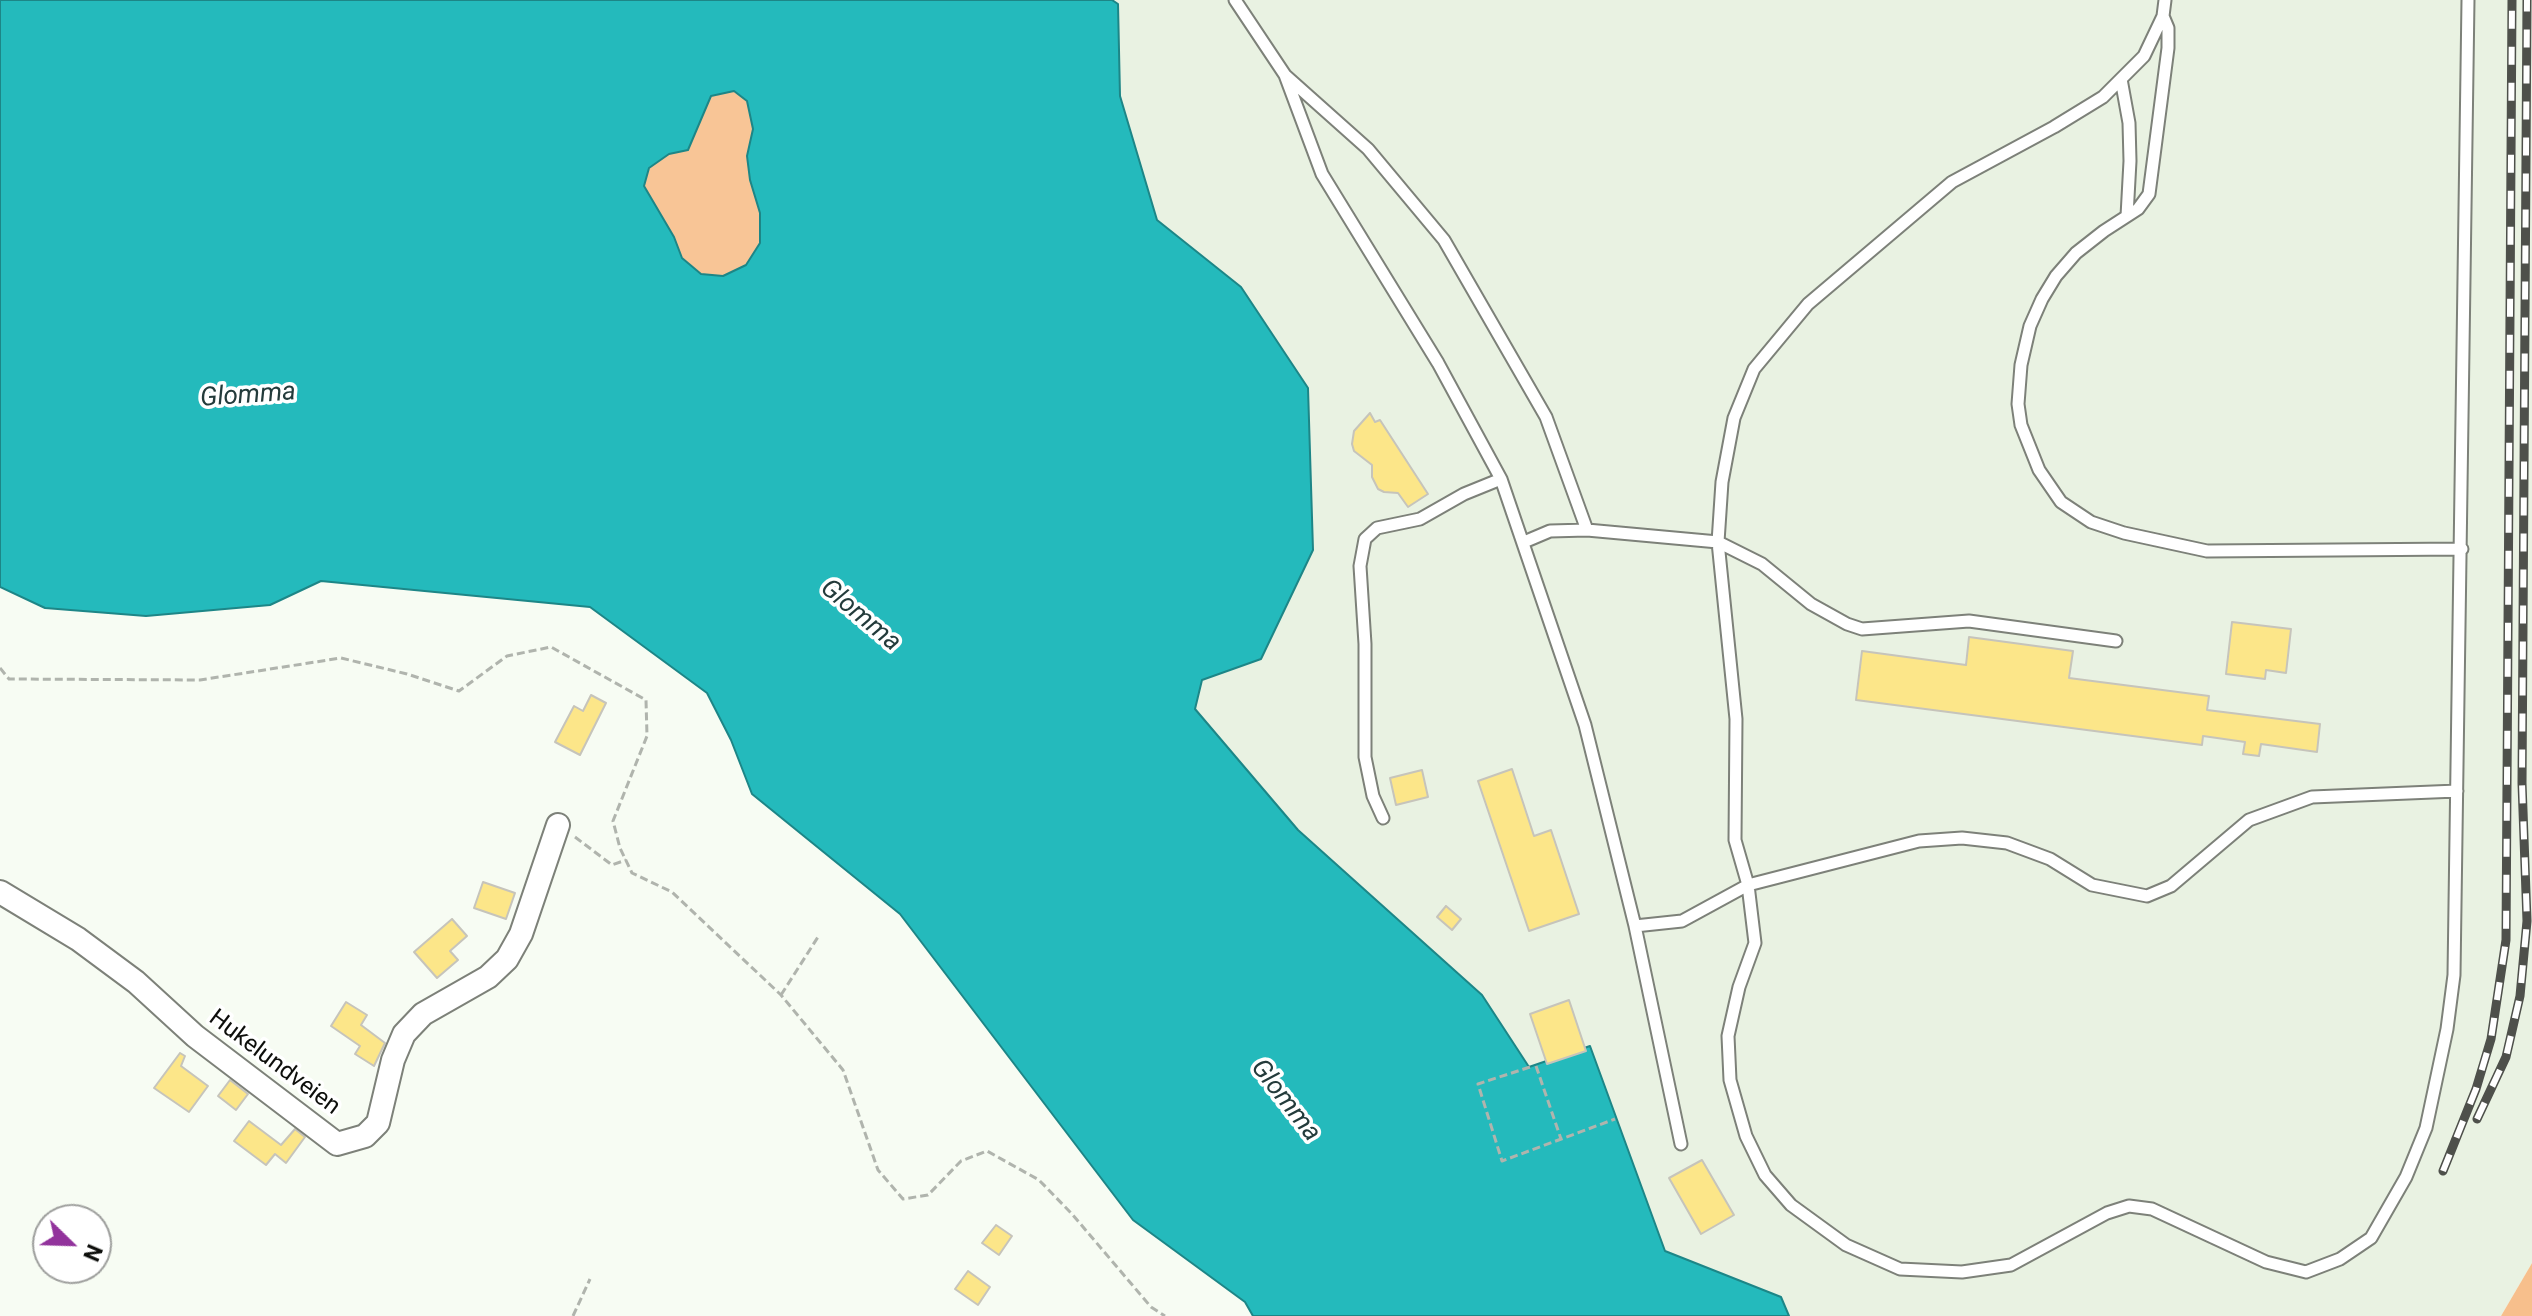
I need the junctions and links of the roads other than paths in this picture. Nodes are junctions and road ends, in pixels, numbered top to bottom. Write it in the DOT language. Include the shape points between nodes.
graph roads {
  1 [pos="1235,0"];
  2 [pos="2165,0"];
  3 [pos="2468,0"];
  4 [pos="2163,16"];
  5 [pos="1285,75"];
  6 [pos="2121,79"];
  7 [pos="2127,216"];
  8 [pos="1501,479"];
  9 [pos="1587,530"];
  10 [pos="1524,542"];
  11 [pos="1718,542"];
  12 [pos="2462,549"];
  13 [pos="2116,641"];
  14 [pos="2457,791"];
  15 [pos="1383,818"];
  16 [pos="558,825"];
  17 [pos="1748,885"];
  18 [pos="0,892"];
  19 [pos="1635,926"];
  20 [pos="1681,1144"];
  1 -- 5 [label="lane"];
  2 -- 4 [label="lane"];
  3 -- 12 [label="lane"];
  4 -- 6 [label="lane" via="2144,56"];
  4 -- 7 [label="lane" via="2168,48 2150,189 2145,202"];
  5 -- 8 [label="lane" via="1322,174 1438,363"];
  5 -- 9 [label="lane" via="1368,149 1444,240 1546,417"];
  6 -- 7 [label="lane" via="2129,123"];
  6 -- 11 [label="lane" via="2103,97 2054,127 1952,182 1808,304 1754,369 1734,418"];
  7 -- 12 [label="lane" via="2076,253 2056,276 2030,326 2022,356 2021,425 2039,470 2061,502 2091,522 2207,551"];
  8 -- 10 [label="lane"];
  8 -- 15 [label="lane" via="1420,519 1377,528 1365,539 1360,566 1365,757"];
  9 -- 10 [label="lane" via="1550,531"];
  9 -- 11 [label="lane"];
  10 -- 19 [label="lane" via="1585,725"];
  11 -- 13 [label="lane" via="1762,564 1811,604 1862,629 1969,621"];
  11 -- 17 [label="lane" via="1736,719 1735,840"];
  12 -- 14 [label="lane"];
  14 -- 17 [label="lane" via="2312,797 2249,820 2171,886 2147,896 2092,885 2050,859 2007,843 1962,838 1919,841"];
  14 -- 17 [label="lane" via="2454,975 2426,1128 2406,1177 2371,1238 2340,1259 2306,1272 2266,1262 2152,1209 2129,1206 2011,1265 1962,1272 1900,1269 1821,1228 1765,1175 1746,1136 1730,1080 1728,1036 1755,943"];
  16 -- 18 [label="street, Hukelundveien" via="521,934 507,959 488,977 423,1014 404,1034 378,1123 365,1136 337,1144 195,1036 136,982"];
  17 -- 19 [label="lane" via="1682,921"];
  19 -- 20 [label="lane"];
}
